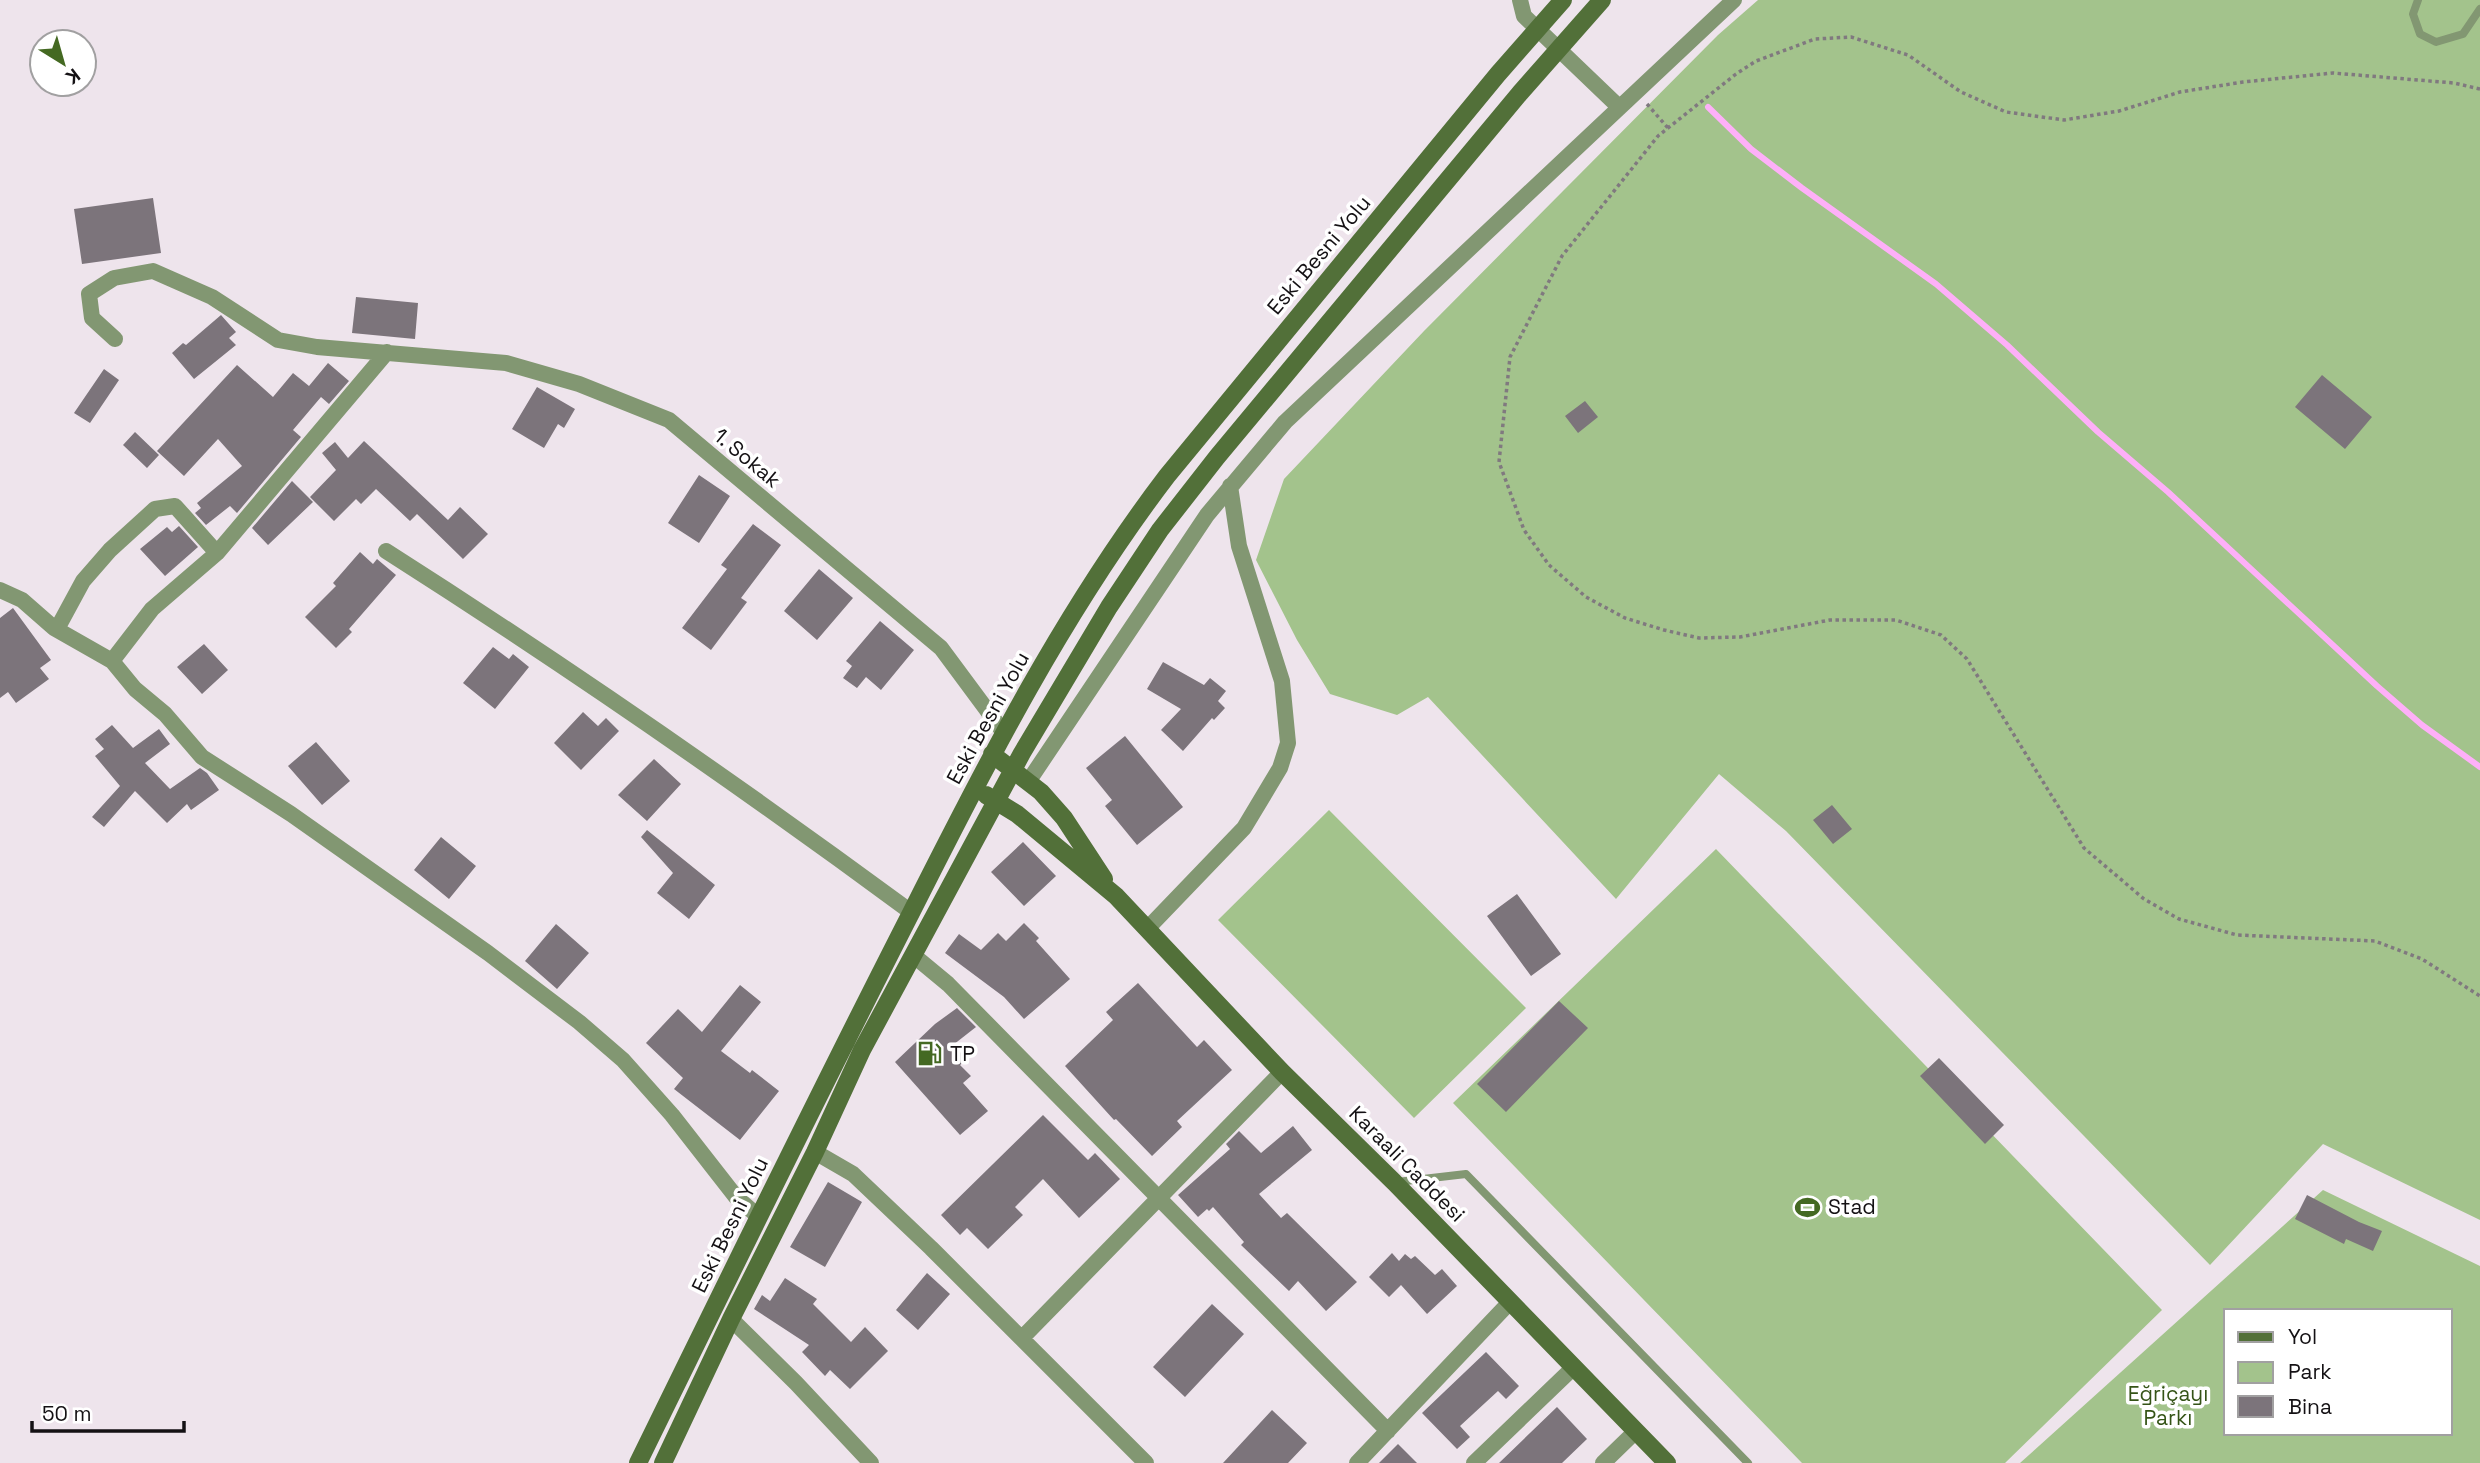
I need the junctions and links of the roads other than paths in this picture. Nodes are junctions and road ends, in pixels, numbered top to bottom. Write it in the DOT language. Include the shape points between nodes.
graph roads {
  1 [pos="1520,0"];
  2 [pos="1563,0"];
  3 [pos="1602,0"];
  4 [pos="1734,0"];
  5 [pos="2418,0"];
  6 [pos="2480,9"];
  7 [pos="1619,107"];
  8 [pos="115,339"];
  9 [pos="387,352"];
  10 [pos="1230,486"];
  11 [pos="386,551"];
  12 [pos="217,553"];
  13 [pos="0,590"];
  14 [pos="57,629"];
  15 [pos="112,662"];
  16 [pos="1004,733"];
  17 [pos="992,754"];
  18 [pos="1013,770"];
  19 [pos="1028,782"];
  20 [pos="974,788"];
  21 [pos="997,802"];
  22 [pos="1116,896"];
  23 [pos="911,912"];
  24 [pos="1147,929"];
  25 [pos="913,955"];
  26 [pos="1282,1072"];
  27 [pos="815,1152"];
  28 [pos="1394,1182"];
  29 [pos="1158,1199"];
  30 [pos="759,1217"];
  31 [pos="1510,1302"];
  32 [pos="731,1319"];
  33 [pos="1022,1338"];
  34 [pos="1574,1367"];
  35 [pos="1388,1431"];
  36 [pos="1636,1431"];
  37 [pos="638,1463"];
  38 [pos="663,1463"];
  39 [pos="872,1463"];
  40 [pos="1146,1463"];
  41 [pos="1357,1463"];
  42 [pos="1474,1463"];
  43 [pos="1603,1463"];
  44 [pos="1667,1463"];
  45 [pos="1748,1463"];
  1 -- 7 [label="street" via="1524,16"];
  2 -- 16 [label="main road, Eski Besni Yolu" via="1138,514 1085,592"];
  3 -- 18 [label="main road, Eski Besni Yolu" via="1160,530"];
  4 -- 7 [label="street"];
  5 -- 6 [label="lane" via="2413,14 2420,34 2436,42 2463,34"];
  7 -- 10 [label="street" via="1285,422"];
  8 -- 9 [label="street, 1. Sokak" via="92,318 89,294 114,278 153,271 212,297 278,340"];
  9 -- 12 [label="street"];
  9 -- 16 [label="street, 1. Sokak" via="506,363 579,384 669,420 941,648"];
  10 -- 19 [label="street"];
  10 -- 24 [label="street" via="1239,546 1282,681 1288,743 1280,768 1244,828"];
  11 -- 23 [label="street" via="707,764"];
  12 -- 14 [label="street" via="175,506 155,509 83,581"];
  12 -- 15 [label="street" via="152,609"];
  13 -- 14 [label="street" via="22,600"];
  14 -- 15 [label="street"];
  15 -- 30 [label="street" via="202,757 291,814 579,1022 623,1060 736,1198"];
  16 -- 17 [label="main road, Eski Besni Yolu"];
  17 -- 18 [label="main road"];
  17 -- 20 [label="main road, Eski Besni Yolu"];
  18 -- 19 [label="main road"];
  18 -- 21 [label="main road, Eski Besni Yolu"];
  19 -- 22 [label="main road" via="1064,818"];
  20 -- 21 [label="main road"];
  20 -- 23 [label="main road, Eski Besni Yolu"];
  21 -- 22 [label="main road"];
  21 -- 25 [label="main road, Eski Besni Yolu"];
  22 -- 24 [label="main road, Karaali Caddesi"];
  23 -- 30 [label="main road, Eski Besni Yolu"];
  24 -- 26 [label="main road, Karaali Caddesi"];
  25 -- 27 [label="main road, Eski Besni Yolu"];
  25 -- 29 [label="street" via="948,984"];
  26 -- 28 [label="main road, Karaali Caddesi"];
  26 -- 29 [label="street"];
  27 -- 32 [label="main road, Eski Besni Yolu"];
  27 -- 33 [label="street" via="853,1174"];
  28 -- 31 [label="main road, Karaali Caddesi"];
  28 -- 45 [label="lane" via="1466,1174"];
  29 -- 33 [label="street"];
  29 -- 35 [label="street"];
  30 -- 37 [label="main road, Eski Besni Yolu"];
  31 -- 34 [label="main road, Karaali Caddesi"];
  31 -- 35 [label="street"];
  32 -- 38 [label="main road, Eski Besni Yolu"];
  32 -- 39 [label="street"];
  33 -- 40 [label="street"];
  34 -- 36 [label="main road, Karaali Caddesi"];
  34 -- 42 [label="street"];
  35 -- 41 [label="street"];
  36 -- 43 [label="street"];
  36 -- 44 [label="main road, Karaali Caddesi"];
}
